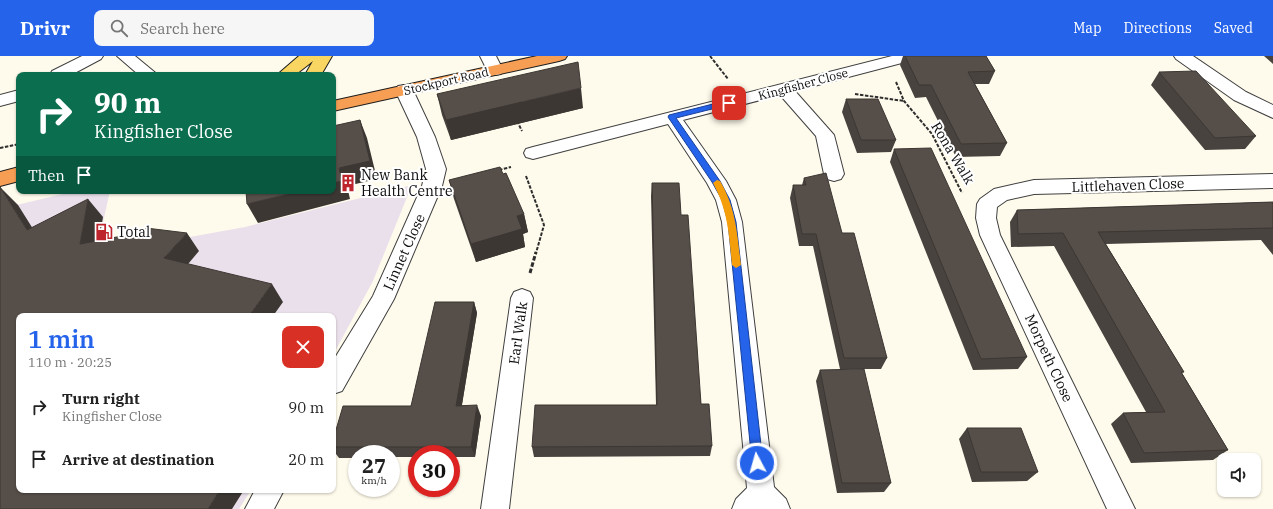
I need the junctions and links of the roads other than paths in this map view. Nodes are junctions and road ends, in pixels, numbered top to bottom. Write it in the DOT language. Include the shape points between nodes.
graph roads {
  1 [pos="95,56"];
  2 [pos="126,56"];
  3 [pos="309,56"];
  4 [pos="324,56"];
  5 [pos="559,56"];
  6 [pos="911,56"];
  7 [pos="1182,56"];
  8 [pos="491,63"];
  9 [pos="64,72"];
  10 [pos="146,72"];
  11 [pos="288,72"];
  12 [pos="315,72"];
  13 [pos="784,89"];
  14 [pos="404,90"];
  15 [pos="16,96"];
  16 [pos="0,101"];
  17 [pos="336,105"];
  18 [pos="1273,112"];
  19 [pos="672,117"];
  20 [pos="527,158"];
  21 [pos="834,174"];
  22 [pos="16,175"];
  23 [pos="0,179"];
  24 [pos="1273,181"];
  25 [pos="987,204"];
  26 [pos="522,298"];
  27 [pos="336,379"];
  28 [pos="268,493"];
  29 [pos="761,504"];
  30 [pos="259,509"];
  31 [pos="495,509"];
  32 [pos="1121,509"];
  1 -- 9 [label="street"];
  2 -- 10 [label="street"];
  3 -- 11 [label="main road"];
  4 -- 12 [label="main road"];
  5 -- 8 [label="highway, Stockport Road"];
  6 -- 13 [label="street, Kingfisher Close"];
  7 -- 18 [label="street" via="1240,96"];
  8 -- 14 [label="highway, Stockport Road"];
  13 -- 19 [label="street, Kingfisher Close"];
  13 -- 21 [label="street" via="825,135"];
  14 -- 17 [label="highway, Stockport Road"];
  14 -- 27 [label="street, Linnet Close" via="426,137 436,169 432,186 383,299"];
  15 -- 16 [label="street"];
  19 -- 20 [label="street, Kingfisher Close"];
  19 -- 29 [label="street" via="716,181 726,200 732,222"];
  22 -- 23 [label="highway"];
  24 -- 25 [label="street, Littlehaven Close" via="1034,188 1001,194"];
  25 -- 32 [label="street, Morpeth Close" via="986,218 990,235"];
  26 -- 31 [label="street, Earl Walk"];
  28 -- 30 [label="street"];
}
